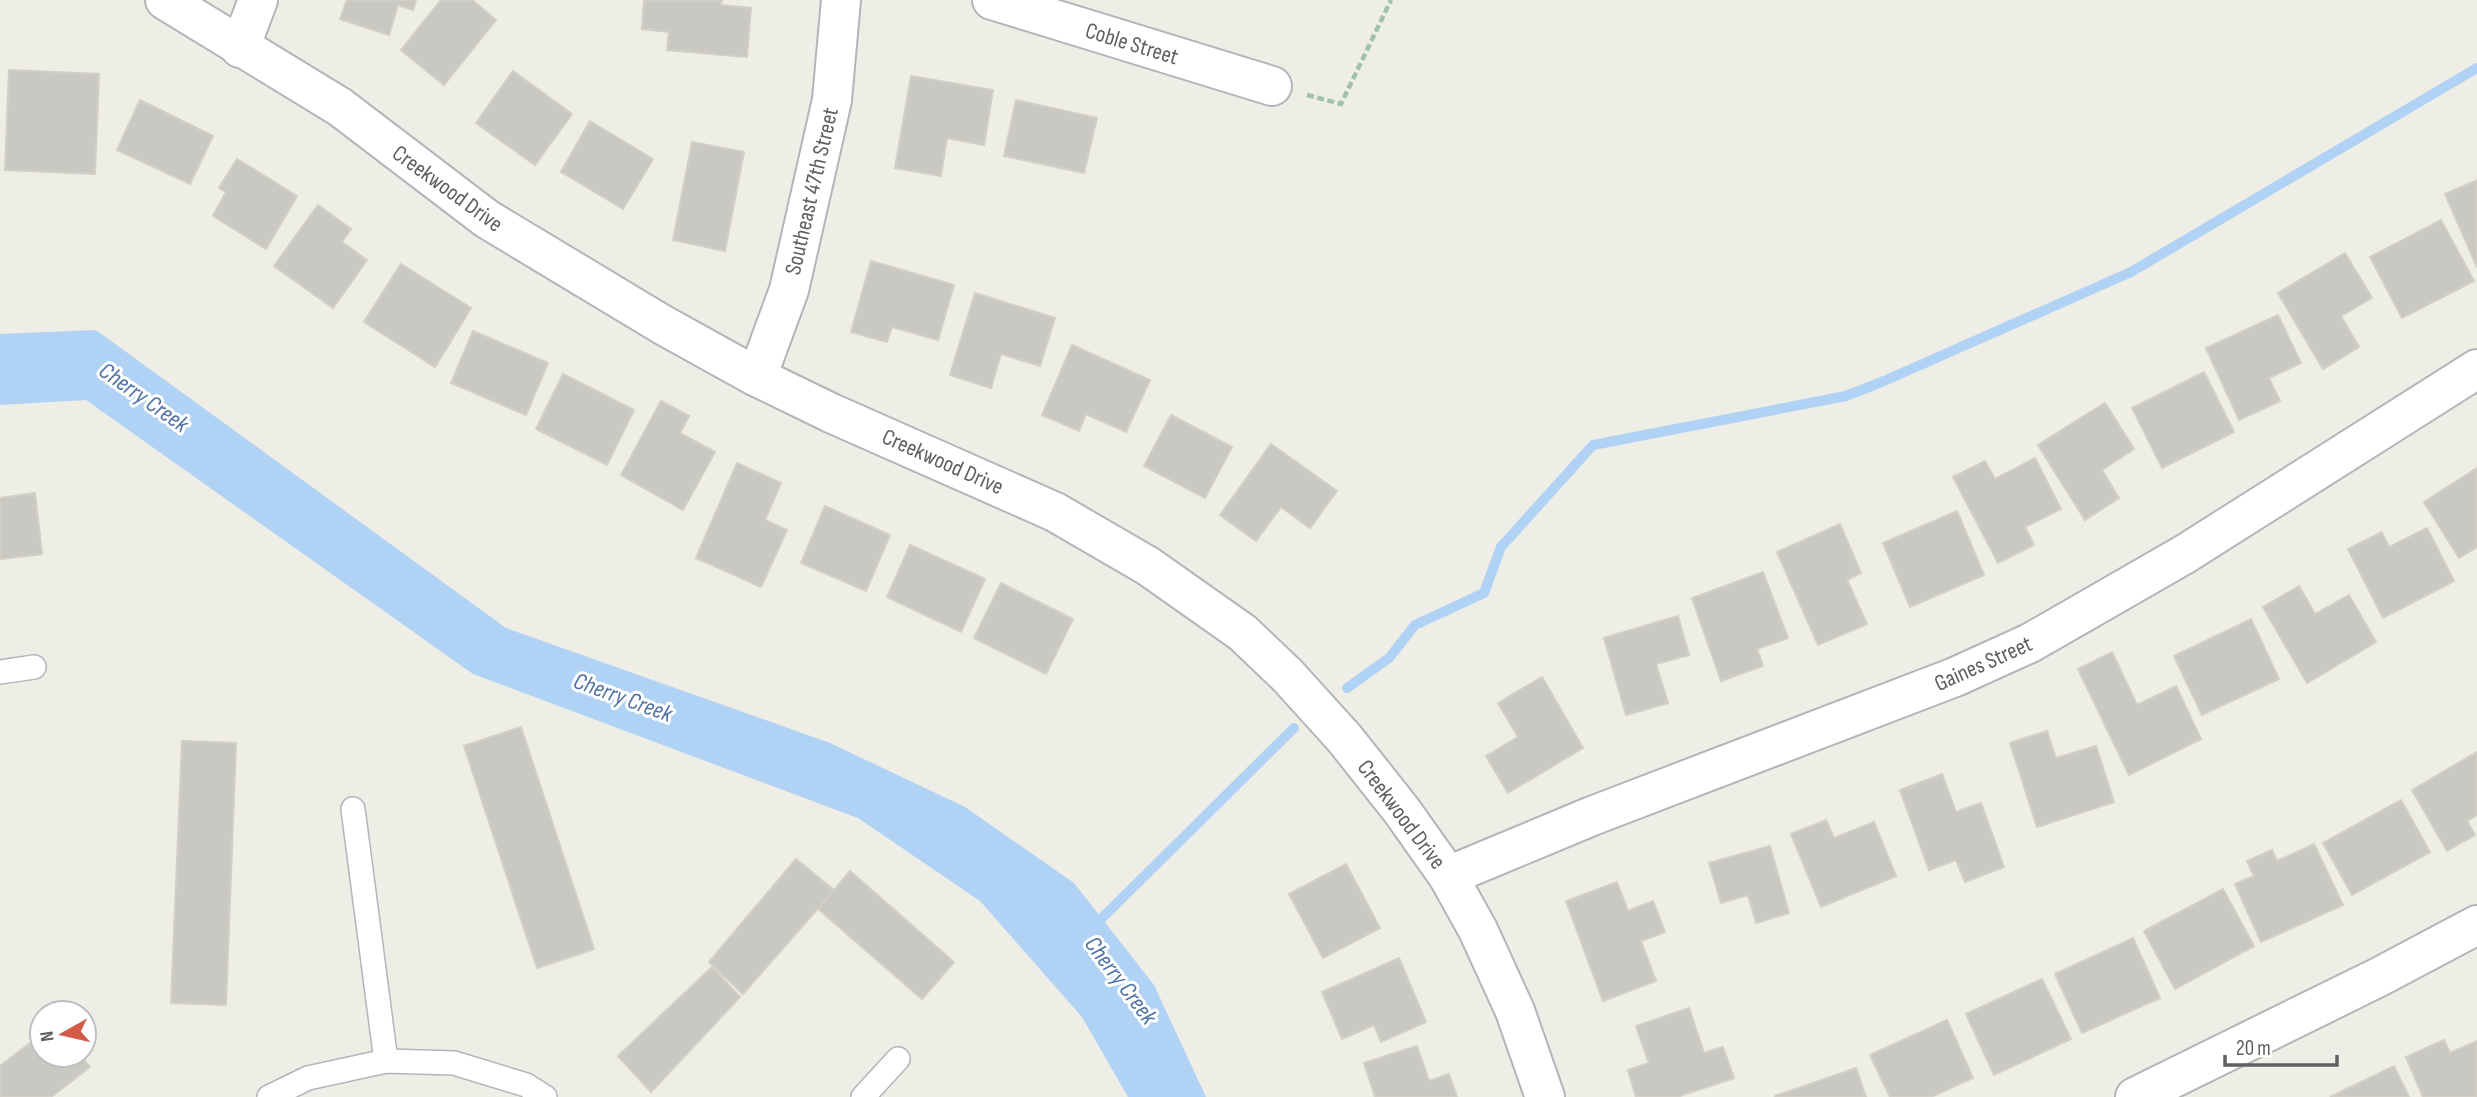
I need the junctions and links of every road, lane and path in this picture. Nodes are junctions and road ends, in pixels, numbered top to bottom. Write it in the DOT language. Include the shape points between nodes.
graph roads {
  1 [pos="165,0"];
  2 [pos="258,0"];
  3 [pos="841,0"];
  4 [pos="992,0"];
  5 [pos="1391,0"];
  6 [pos="240,48"];
  7 [pos="1272,86"];
  8 [pos="2477,369"];
  9 [pos="757,377"];
  10 [pos="34,667"];
  11 [pos="0,672"];
  12 [pos="353,809"];
  13 [pos="1448,876"];
  14 [pos="2477,925"];
  15 [pos="898,1059"];
  16 [pos="386,1061"];
  17 [pos="269,1097"];
  18 [pos="545,1097"];
  19 [pos="863,1097"];
  20 [pos="1545,1097"];
  21 [pos="2135,1097"];
  1 -- 6 [label="street, Creekwood Drive"];
  2 -- 6 [label="street"];
  3 -- 9 [label="street, Southeast 47th Street" via="832,100 789,290"];
  4 -- 7 [label="street, Coble Street"];
  5 -- 7 [label="path" via="1342,104"];
  6 -- 9 [label="street, Creekwood Drive" via="340,107 487,219"];
  8 -- 13 [label="street, Gaines Street" via="2185,554 2030,643 1955,677"];
  9 -- 13 [label="street, Creekwood Drive" via="1055,512 1148,566 1243,633 1345,739"];
  10 -- 11 [label="lane"];
  12 -- 16 [label="lane"];
  13 -- 20 [label="street, Creekwood Drive" via="1515,1011"];
  14 -- 21 [label="street"];
  15 -- 19 [label="lane"];
  16 -- 17 [label="lane" via="308,1078"];
  16 -- 18 [label="lane" via="454,1063 526,1085"];
}
